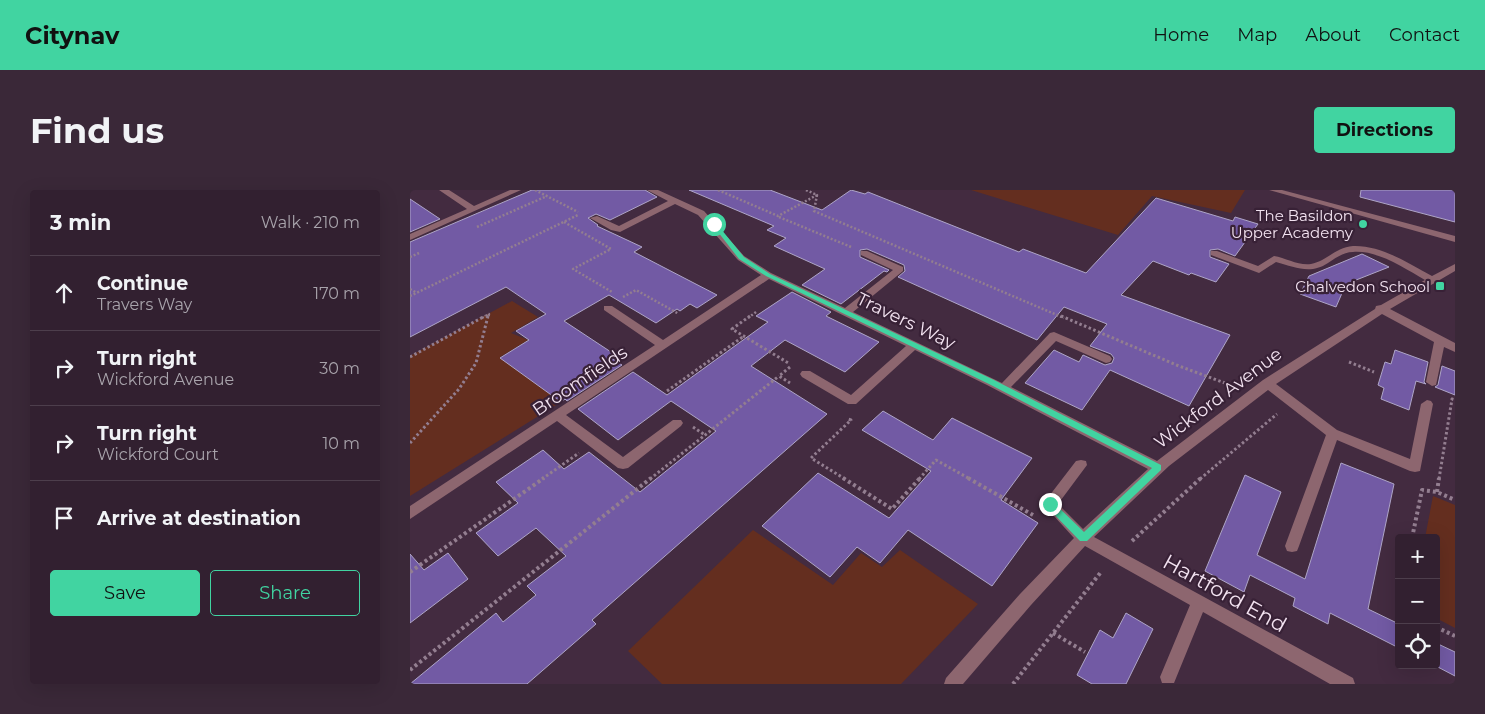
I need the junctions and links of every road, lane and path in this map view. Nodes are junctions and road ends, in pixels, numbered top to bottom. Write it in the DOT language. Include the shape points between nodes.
graph roads {
  1 [pos="443,190"];
  2 [pos="518,190"];
  3 [pos="535,190"];
  4 [pos="651,190"];
  5 [pos="718,190"];
  6 [pos="806,190"];
  7 [pos="1274,190"];
  8 [pos="817,195"];
  9 [pos="675,201"];
  10 [pos="473,210"];
  11 [pos="778,216"];
  12 [pos="594,218"];
  13 [pos="564,222"];
  14 [pos="872,236"];
  15 [pos="410,237"];
  16 [pos="1455,239"];
  17 [pos="867,240"];
  18 [pos="860,251"];
  19 [pos="1214,253"];
  20 [pos="1455,267"];
  21 [pos="768,275"];
  22 [pos="1432,280"];
  23 [pos="410,289"];
  24 [pos="417,293"];
  25 [pos="613,293"];
  26 [pos="410,296"];
  27 [pos="621,298"];
  28 [pos="608,308"];
  29 [pos="1380,308"];
  30 [pos="756,312"];
  31 [pos="846,312"];
  32 [pos="687,319"];
  33 [pos="744,336"];
  34 [pos="1440,340"];
  35 [pos="914,345"];
  36 [pos="664,346"];
  37 [pos="1455,348"];
  38 [pos="410,357"];
  39 [pos="1106,358"];
  40 [pos="1349,362"];
  41 [pos="1374,372"];
  42 [pos="806,374"];
  43 [pos="779,376"];
  44 [pos="1432,382"];
  45 [pos="1267,383"];
  46 [pos="795,386"];
  47 [pos="1004,388"];
  48 [pos="666,391"];
  49 [pos="1253,394"];
  50 [pos="1455,400"];
  51 [pos="1427,404"];
  52 [pos="1284,409"];
  53 [pos="843,415"];
  54 [pos="559,416"];
  55 [pos="677,423"];
  56 [pos="1333,433"];
  57 [pos="594,442"];
  58 [pos="410,443"];
  59 [pos="1081,465"];
  60 [pos="1158,468"];
  61 [pos="1437,492"];
  62 [pos="1455,500"];
  63 [pos="410,513"];
  64 [pos="1033,515"];
  65 [pos="1413,534"];
  66 [pos="1084,538"];
  67 [pos="1132,540"];
  68 [pos="1292,546"];
  69 [pos="410,572"];
  70 [pos="1101,572"];
  71 [pos="1199,603"];
  72 [pos="1440,629"];
  73 [pos="1053,633"];
  74 [pos="1455,636"];
  75 [pos="1085,652"];
  76 [pos="410,670"];
  77 [pos="1168,677"];
  78 [pos="952,684"];
  79 [pos="1013,684"];
  80 [pos="1347,684"];
  1 -- 10 [label="street"];
  2 -- 10 [label="street"];
  3 -- 13 [label="path" via="581,214"];
  4 -- 9 [label="street, Travers Way"];
  5 -- 11 [label="path"];
  6 -- 8 [label="path"];
  7 -- 16 [label="street"];
  8 -- 11 [label="path"];
  8 -- 14 [label="path" via="814,211"];
  9 -- 12 [label="street" via="620,229"];
  9 -- 21 [label="street, Travers Way" via="701,212 742,258"];
  10 -- 15 [label="street"];
  11 -- 18 [label="path"];
  13 -- 24 [label="path"];
  13 -- 25 [label="path" via="611,248 573,269"];
  14 -- 17 [label="path"];
  14 -- 49 [label="path"];
  18 -- 31 [label="street" via="900,269"];
  19 -- 22 [label="street" via="1259,270 1274,259 1306,268 1319,266 1342,251 1359,250 1393,259"];
  20 -- 22 [label="street, Wickford Avenue"];
  21 -- 31 [label="street, Travers Way"];
  21 -- 36 [label="street, Broomfields"];
  22 -- 29 [label="street, Wickford Avenue"];
  23 -- 24 [label="path"];
  24 -- 26 [label="path"];
  27 -- 32 [label="path" via="636,290"];
  28 -- 36 [label="street"];
  29 -- 34 [label="street"];
  29 -- 45 [label="street, Wickford Avenue"];
  30 -- 33 [label="path" via="732,329"];
  31 -- 35 [label="street, Travers Way"];
  33 -- 43 [label="path" via="792,365"];
  33 -- 48 [label="path"];
  34 -- 37 [label="street"];
  34 -- 44 [label="street"];
  35 -- 42 [label="street" via="852,401"];
  35 -- 47 [label="street, Travers Way"];
  36 -- 54 [label="street, Broomfields"];
  38 -- 58 [label="path" via="489,314 476,363 460,389"];
  39 -- 47 [label="street" via="1054,336"];
  40 -- 41 [label="path"];
  43 -- 46 [label="path"];
  43 -- 76 [label="path"];
  45 -- 49 [label="street, Wickford Avenue"];
  45 -- 56 [label="street"];
  47 -- 60 [label="street, Travers Way"];
  49 -- 60 [label="street, Wickford Avenue"];
  50 -- 61 [label="path" via="1452,399"];
  51 -- 56 [label="street" via="1415,467"];
  52 -- 67 [label="path" via="1250,435"];
  53 -- 64 [label="path" via="851,420 812,458 892,509 936,460"];
  54 -- 57 [label="street"];
  54 -- 63 [label="street, Broomfields"];
  55 -- 57 [label="street" via="623,464"];
  56 -- 68 [label="street"];
  57 -- 69 [label="path"];
  59 -- 66 [label="street, Hartford End" via="1050,504"];
  60 -- 66 [label="street, Wickford Avenue"];
  61 -- 62 [label="path"];
  61 -- 65 [label="path" via="1422,490"];
  66 -- 71 [label="street, Hartford End"];
  66 -- 78 [label="street, Wickford Avenue" via="1007,618"];
  70 -- 73 [label="path"];
  71 -- 77 [label="street"];
  71 -- 80 [label="street, Hartford End"];
  72 -- 74 [label="path"];
  73 -- 75 [label="path"];
  73 -- 79 [label="path"];
}
